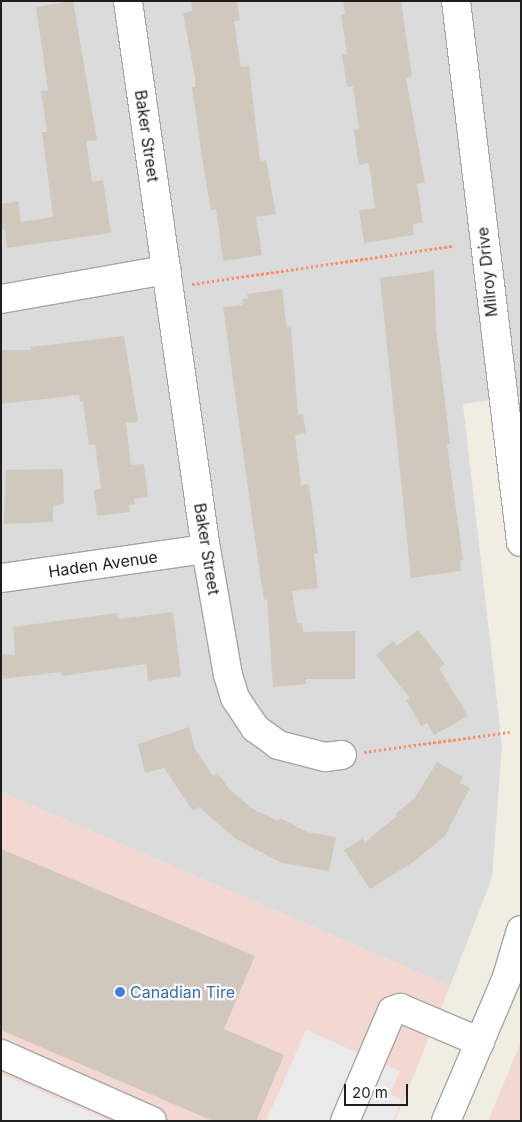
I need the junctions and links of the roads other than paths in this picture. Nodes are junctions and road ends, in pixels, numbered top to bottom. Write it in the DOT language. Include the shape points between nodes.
graph roads {
  1 [pos="128,1"];
  2 [pos="456,1"];
  3 [pos="168,278"];
  4 [pos="1,299"];
  5 [pos="521,542"];
  6 [pos="206,549"];
  7 [pos="1,578"];
  8 [pos="342,755"];
  9 [pos="521,930"];
  10 [pos="480,1042"];
  11 [pos="1,1054"];
  12 [pos="147,1120"];
  13 [pos="345,1121"];
  14 [pos="446,1121"];
  1 -- 3 [label="street, Baker Street"];
  2 -- 5 [label="street, Milroy Drive"];
  3 -- 4 [label="street"];
  3 -- 6 [label="street, Baker Street"];
  6 -- 7 [label="street, Haden Avenue"];
  6 -- 8 [label="street, Baker Street" via="235,698 255,728 278,745 325,757"];
  9 -- 10 [label="street" via="507,977"];
  10 -- 13 [label="street" via="400,1008 392,1011"];
  10 -- 14 [label="street"];
  11 -- 12 [label="street"];
}
